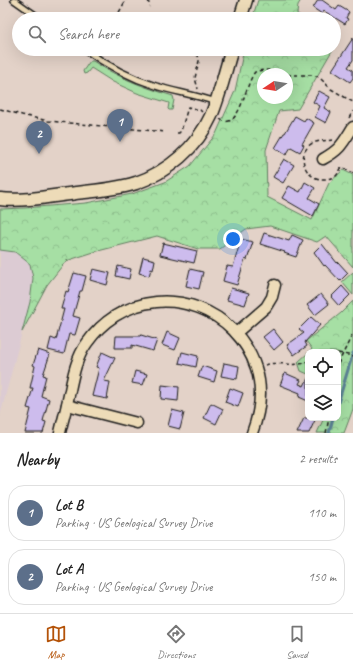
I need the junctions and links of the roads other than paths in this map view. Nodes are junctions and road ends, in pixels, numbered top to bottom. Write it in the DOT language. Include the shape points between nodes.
graph roads {
  1 [pos="14,0"];
  2 [pos="246,0"];
  3 [pos="31,12"];
  4 [pos="242,12"];
  5 [pos="95,56"];
  6 [pos="230,56"];
  7 [pos="216,102"];
  8 [pos="353,126"];
  9 [pos="323,159"];
  10 [pos="0,199"];
  11 [pos="275,285"];
  12 [pos="236,333"];
  13 [pos="67,405"];
  14 [pos="137,422"];
  15 [pos="60,433"];
  16 [pos="252,433"];
  1 -- 3 [label="lane"];
  2 -- 4 [label="street"];
  5 -- 7 [label="lane" via="140,80"];
  6 -- 7 [label="street"];
  7 -- 10 [label="street" via="200,135 181,157 167,168 143,180 117,188 21,200"];
  8 -- 9 [label="street" via="341,146"];
  11 -- 12 [label="street" via="266,306"];
  12 -- 13 [label="street" via="204,310 184,303 147,303 128,309 103,325 87,342 77,362"];
  12 -- 16 [label="street" via="248,350 259,383 260,398"];
  13 -- 14 [label="street"];
  13 -- 15 [label="street"];
}
